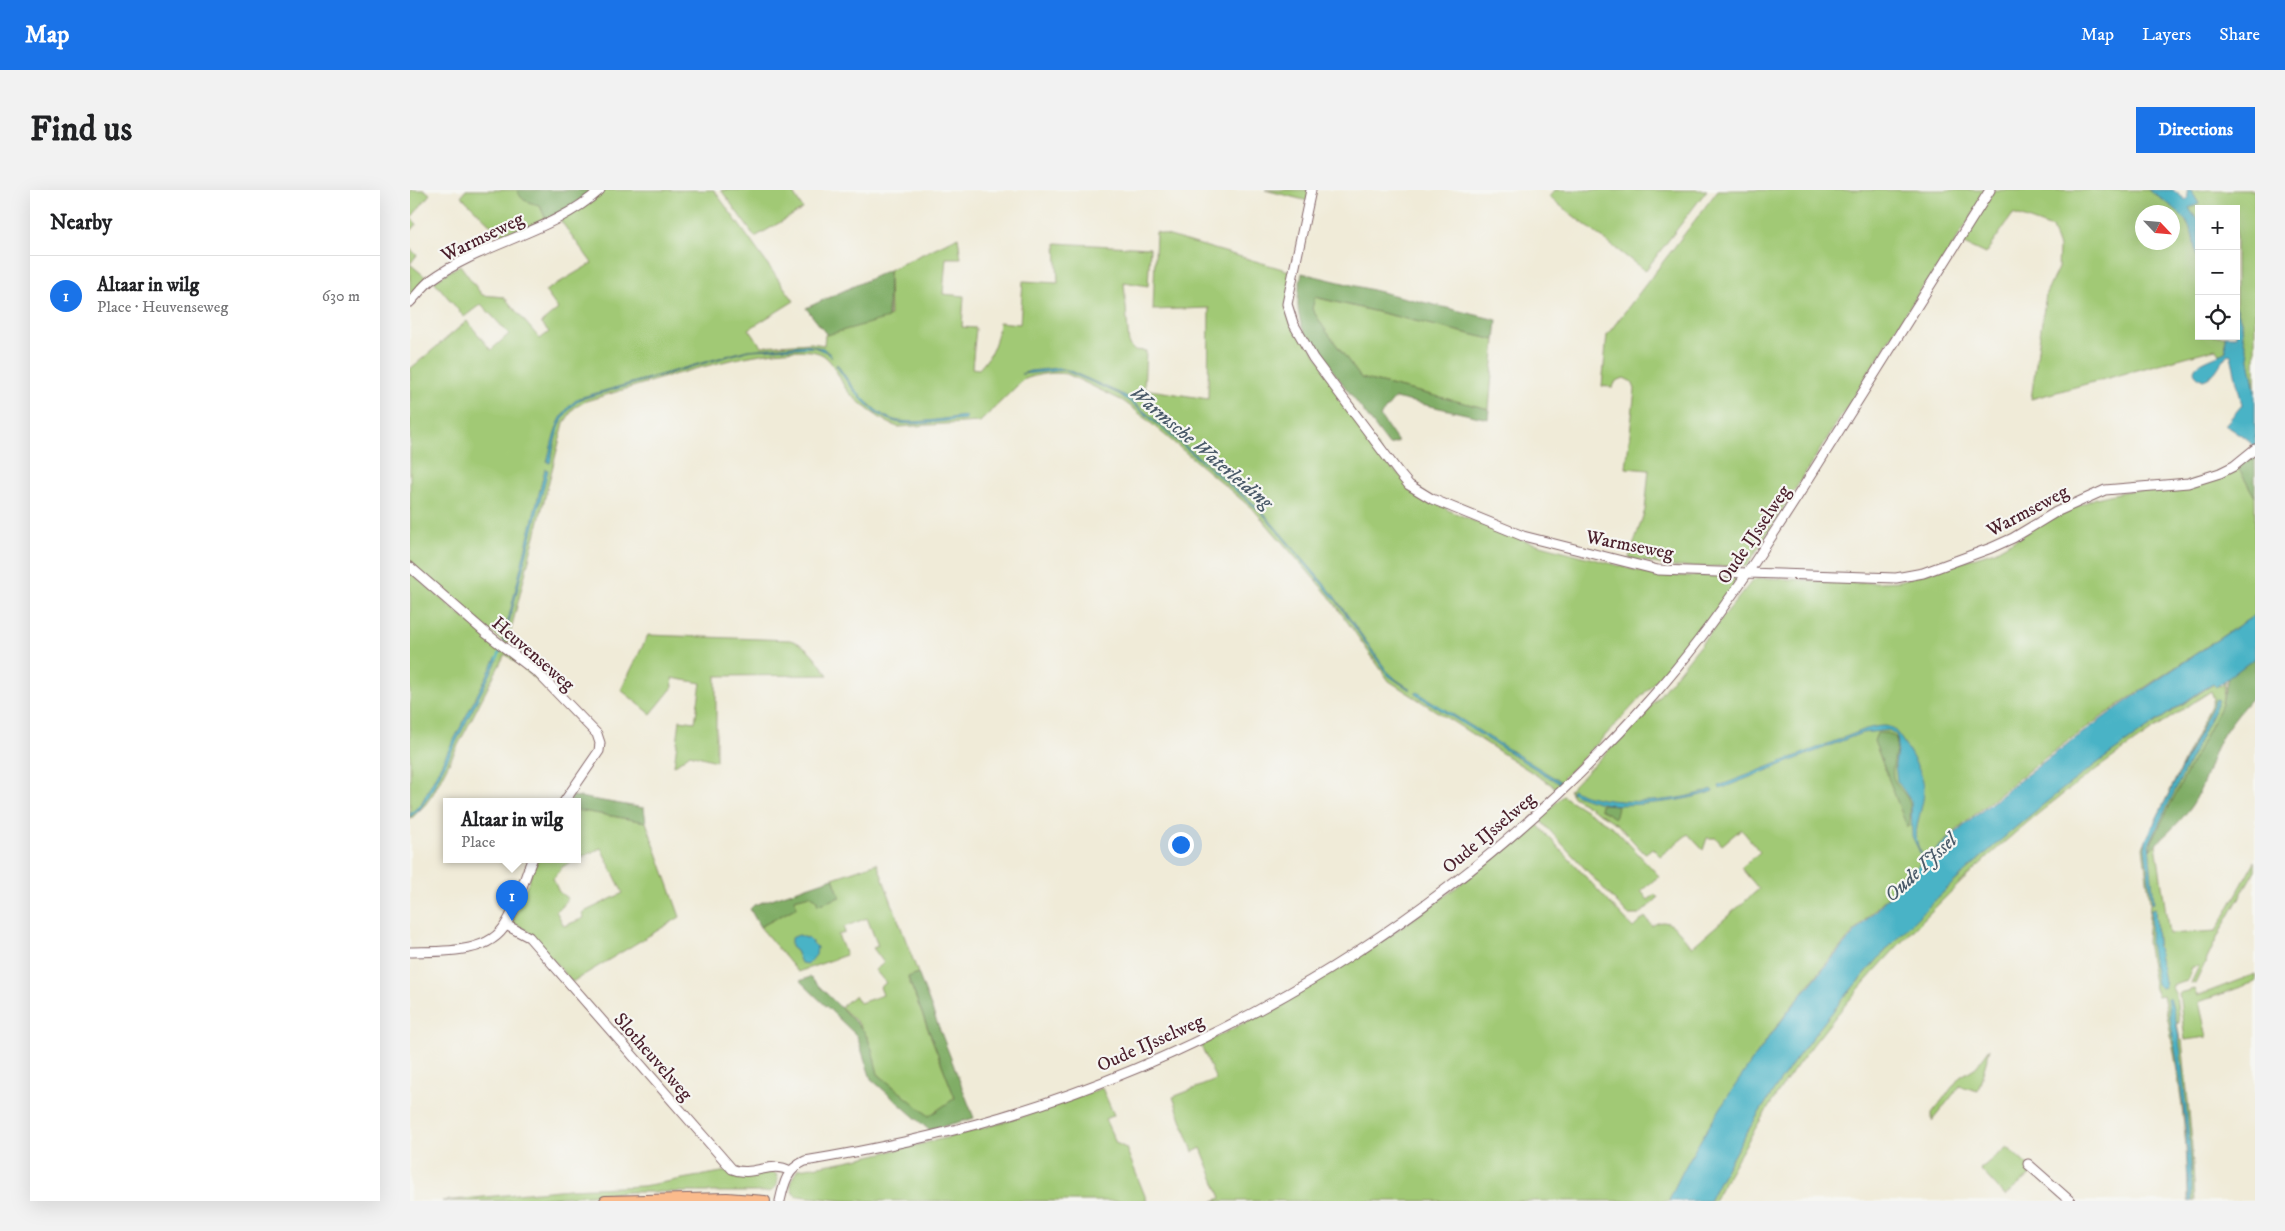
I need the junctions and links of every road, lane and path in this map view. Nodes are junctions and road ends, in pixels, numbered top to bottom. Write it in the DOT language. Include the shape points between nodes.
graph roads {
  1 [pos="600,190"];
  2 [pos="1312,190"];
  3 [pos="1990,190"];
  4 [pos="410,302"];
  5 [pos="2253,451"];
  6 [pos="410,567"];
  7 [pos="1750,572"];
  8 [pos="567,798"];
  9 [pos="531,863"];
  10 [pos="506,925"];
  11 [pos="410,952"];
  12 [pos="2028,1164"];
  13 [pos="790,1171"];
  14 [pos="605,1201"];
  15 [pos="765,1201"];
  16 [pos="780,1201"];
  17 [pos="2070,1201"];
  1 -- 4 [label="street, Warmseweg" via="573,211 449,268 430,281"];
  2 -- 7 [label="street, Warmseweg" via="1287,304 1292,323 1312,358 1409,485 1432,499 1523,536 1639,566 1658,570"];
  3 -- 7 [label="street, Oude IJsselweg"];
  5 -- 7 [label="street, Warmseweg" via="2220,474 2188,483 2105,490 2056,512 2013,538 1923,573 1887,578"];
  6 -- 8 [label="street, Heuvenseweg" via="539,674 597,734 599,751"];
  7 -- 13 [label="street, Oude IJsselweg" via="1653,696 1562,790 1456,881 1337,964 1230,1025 1098,1083 944,1132 805,1161"];
  9 -- 10 [label="street"];
  10 -- 11 [label="street" via="489,940 470,947"];
  10 -- 13 [label="street, Slotheuvelweg" via="529,937 732,1169 746,1172 774,1166"];
  12 -- 17 [label="street"];
  13 -- 16 [label="street" via="783,1184"];
  14 -- 15 [label="main road" via="687,1198"];
}
